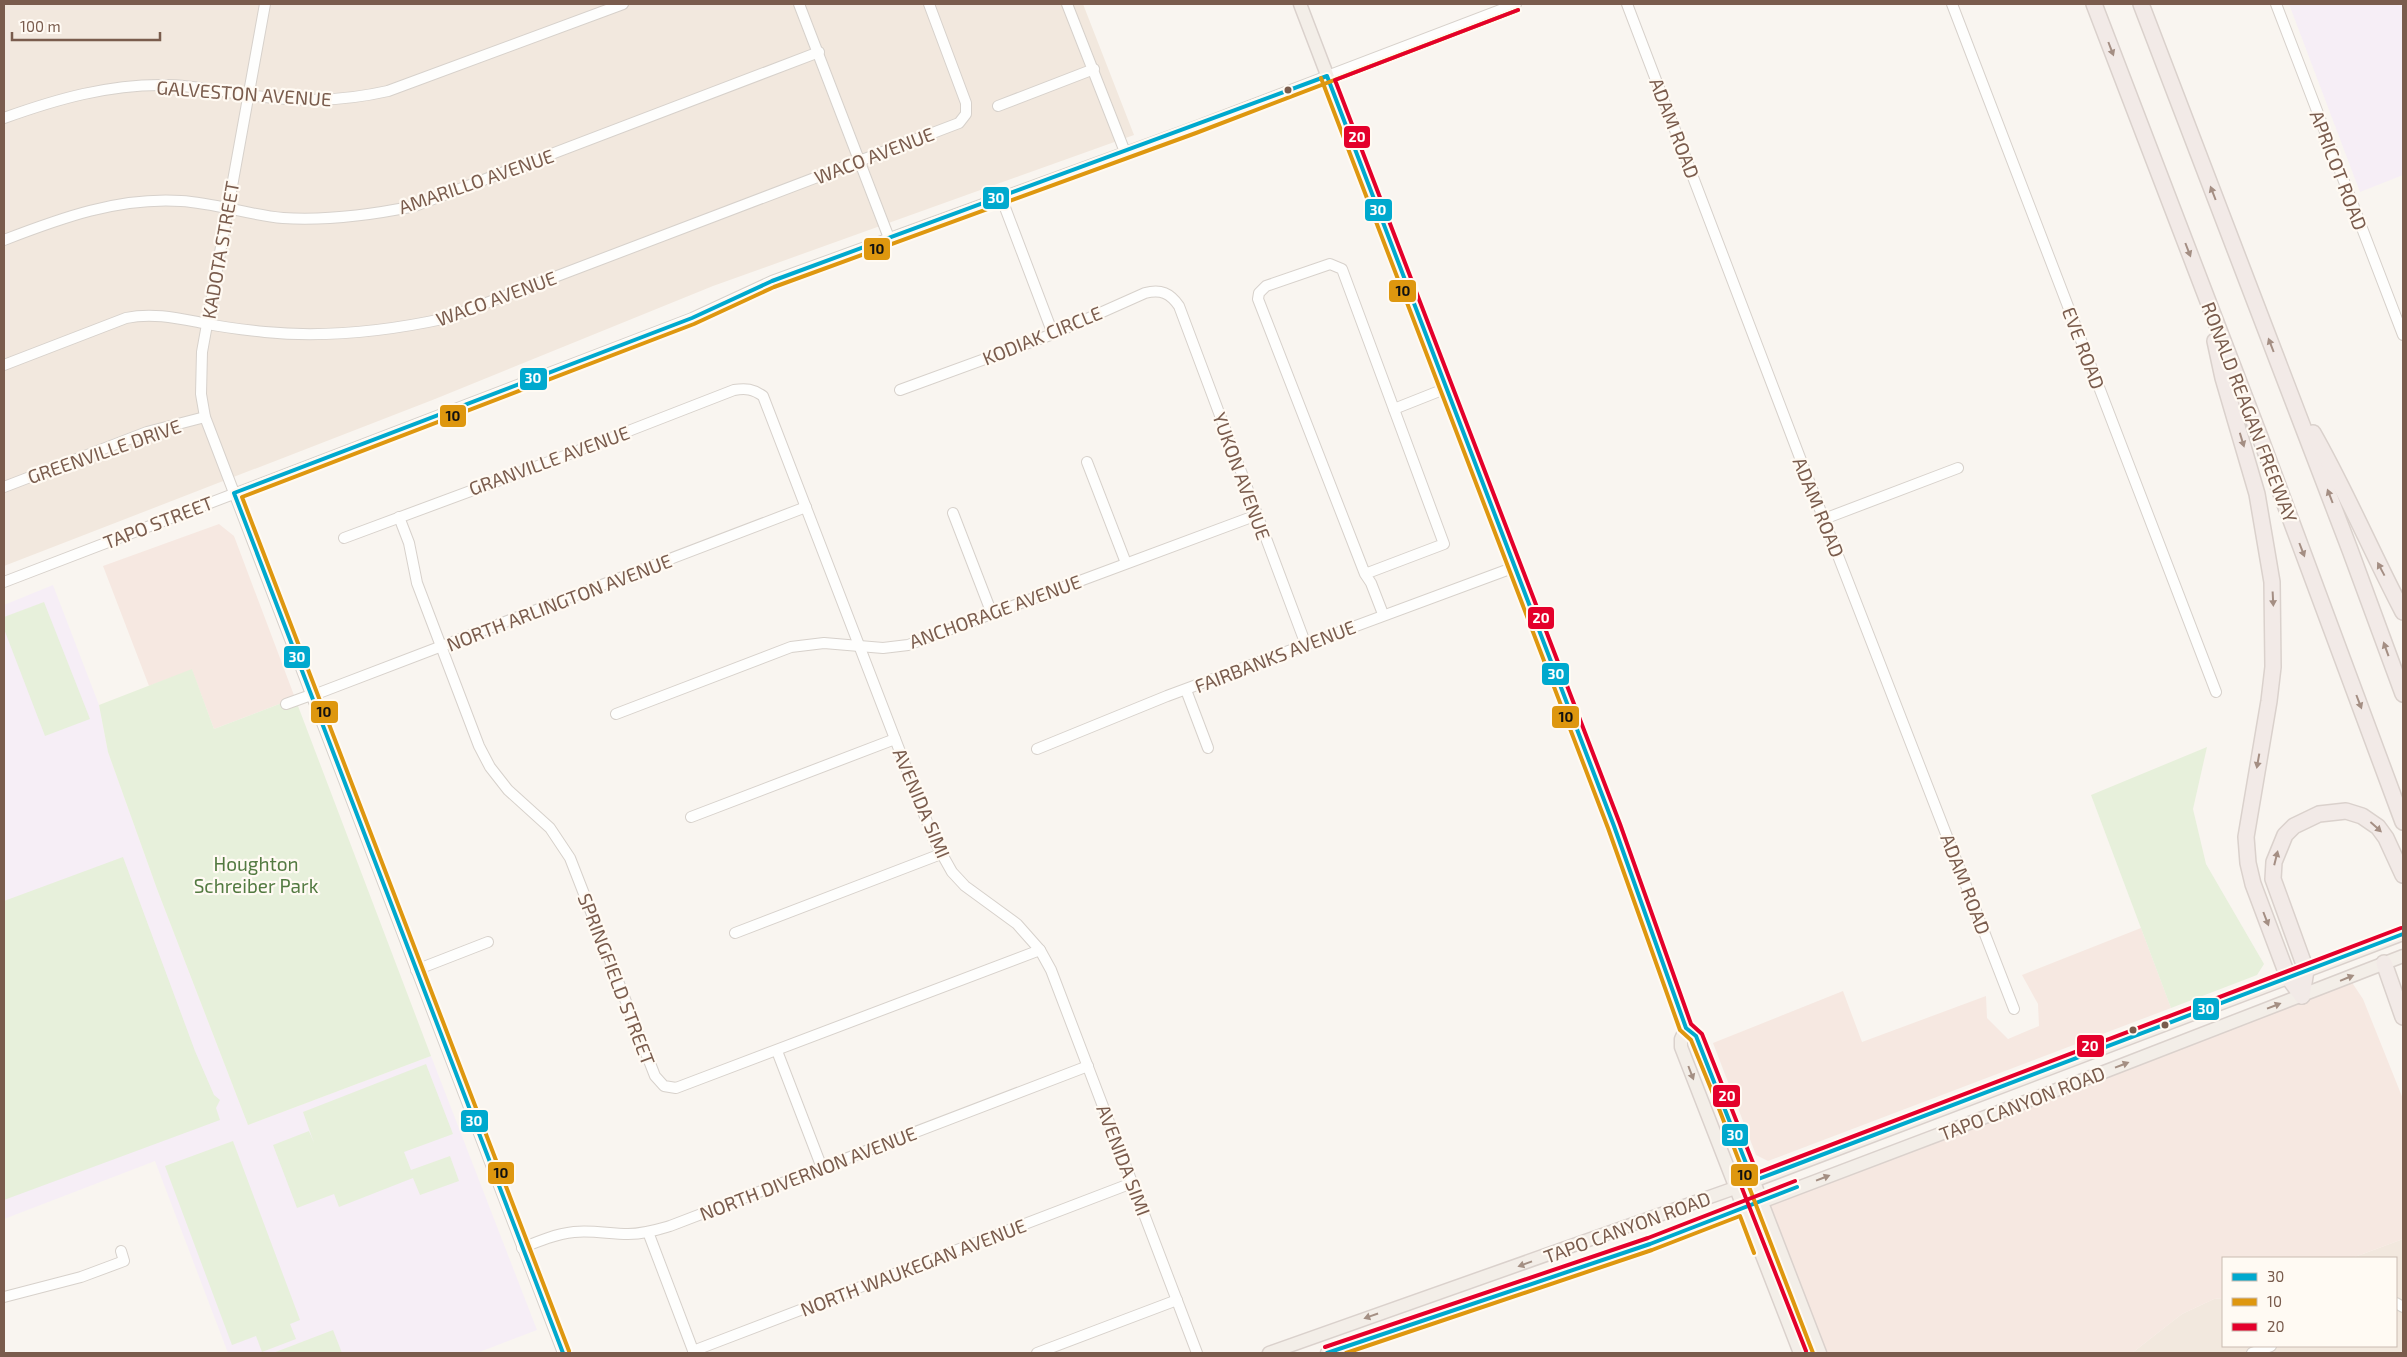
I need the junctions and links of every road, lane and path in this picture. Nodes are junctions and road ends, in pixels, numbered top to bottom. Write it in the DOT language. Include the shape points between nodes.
graph roads {
  1 [pos="265,4"];
  2 [pos="622,4"];
  3 [pos="799,4"];
  4 [pos="929,4"];
  5 [pos="1067,4"];
  6 [pos="1300,4"];
  7 [pos="1516,4"];
  8 [pos="1627,4"];
  9 [pos="1952,4"];
  10 [pos="2094,4"];
  11 [pos="2141,4"];
  12 [pos="2276,4"];
  13 [pos="818,52"];
  14 [pos="1094,69"];
  15 [pos="1327,76"];
  16 [pos="248,95"];
  17 [pos="998,106"];
  18 [pos="4,118"];
  19 [pos="1125,152"];
  20 [pos="860,161"];
  21 [pos="1001,197"];
  22 [pos="228,209"];
  23 [pos="889,238"];
  24 [pos="4,240"];
  25 [pos="2204,291"];
  26 [pos="1179,306"];
  27 [pos="207,324"];
  28 [pos="1053,334"];
  29 [pos="2403,335"];
  30 [pos="4,364"];
  31 [pos="2286,383"];
  32 [pos="1447,388"];
  33 [pos="755,390"];
  34 [pos="900,390"];
  35 [pos="1394,408"];
  36 [pos="205,417"];
  37 [pos="1087,462"];
  38 [pos="1958,468"];
  39 [pos="4,487"];
  40 [pos="234,493"];
  41 [pos="806,507"];
  42 [pos="953,513"];
  43 [pos="1257,515"];
  44 [pos="399,517"];
  45 [pos="1824,520"];
  46 [pos="344,538"];
  47 [pos="1126,563"];
  48 [pos="1515,566"];
  49 [pos="1365,574"];
  50 [pos="4,582"];
  51 [pos="2403,612"];
  52 [pos="992,614"];
  53 [pos="1383,614"];
  54 [pos="1306,645"];
  55 [pos="441,647"];
  56 [pos="860,647"];
  57 [pos="1186,690"];
  58 [pos="2216,692"];
  59 [pos="2403,694"];
  60 [pos="311,696"];
  61 [pos="286,704"];
  62 [pos="616,714"];
  63 [pos="895,739"];
  64 [pos="1208,748"];
  65 [pos="1037,750"];
  66 [pos="691,817"];
  67 [pos="2403,822"];
  68 [pos="941,854"];
  69 [pos="2403,875"];
  70 [pos="735,933"];
  71 [pos="2403,934"];
  72 [pos="488,942"];
  73 [pos="1040,950"];
  74 [pos="2403,956"];
  75 [pos="2384,963"];
  76 [pos="416,970"];
  77 [pos="2306,970"];
  78 [pos="2288,977"];
  79 [pos="2302,996"];
  80 [pos="2014,1009"];
  81 [pos="2403,1018"];
  82 [pos="1686,1028"];
  83 [pos="777,1051"];
  84 [pos="1088,1066"];
  85 [pos="822,1168"];
  86 [pos="1754,1181"];
  87 [pos="1132,1183"];
  88 [pos="1735,1188"];
  89 [pos="1761,1201"];
  90 [pos="1744,1208"];
  91 [pos="648,1232"];
  92 [pos="522,1248"];
  93 [pos="121,1251"];
  94 [pos="4,1297"];
  95 [pos="1177,1300"];
  96 [pos="2270,1349"];
  97 [pos="694,1352"];
  98 [pos="563,1353"];
  99 [pos="1037,1353"];
  100 [pos="1197,1353"];
  101 [pos="1269,1353"];
  102 [pos="1326,1353"];
  103 [pos="1800,1353"];
  104 [pos="1820,1353"];
  105 [pos="2252,1353"];
  1 -- 16 [label="street, KADOTA STREET"];
  2 -- 16 [label="street, GALVESTON AVENUE" via="388,91 320,101"];
  3 -- 13 [label="street"];
  4 -- 20 [label="street, WACO AVENUE" via="966,103 966,114 959,123"];
  5 -- 14 [label="street"];
  6 -- 15 [label="main road"];
  7 -- 15 [label="street, TAPO STREET"];
  8 -- 45 [label="street, ADAM ROAD"];
  9 -- 58 [label="street, EVE ROAD"];
  10 -- 25 [label="highway, RONALD REAGAN FREEWAY, one-way"];
  31 -- 11 [label="highway, one-way"];
  12 -- 29 [label="street, APRICOT ROAD"];
  13 -- 20 [label="street"];
  13 -- 22 [label="street, AMARILLO AVENUE" via="415,206 377,214 324,219 282,218"];
  14 -- 17 [label="street"];
  14 -- 19 [label="street"];
  15 -- 19 [label="street, TAPO STREET"];
  15 -- 32 [label="main road"];
  16 -- 18 [label="street, GALVESTON AVENUE" via="197,87 132,86 66,97"];
  16 -- 22 [label="street, KADOTA STREET"];
  19 -- 21 [label="street, TAPO STREET"];
  20 -- 23 [label="street"];
  20 -- 27 [label="street, WACO AVENUE" via="447,318 371,332 317,334 267,332"];
  21 -- 23 [label="street, TAPO STREET"];
  21 -- 28 [label="street"];
  22 -- 24 [label="street, AMARILLO AVENUE" via="182,201 136,202 73,214"];
  22 -- 27 [label="street, KADOTA STREET"];
  23 -- 40 [label="street, TAPO STREET" via="772,281 692,318"];
  25 -- 67 [label="highway, RONALD REAGAN FREEWAY, one-way"];
  25 -- 78 [label="highway, one-way" via="2223,378 2258,494 2272,582 2273,667 2246,837 2253,884"];
  26 -- 28 [label="street, KODIAK CIRCLE" via="1165,292 1150,292"];
  26 -- 43 [label="street, YUKON AVENUE"];
  27 -- 30 [label="street, WACO AVENUE" via="160,316 133,317"];
  27 -- 36 [label="street, KADOTA STREET" via="200,372"];
  28 -- 34 [label="street, KODIAK CIRCLE"];
  51 -- 31 [label="highway, one-way" via="2337,476"];
  59 -- 31 [label="highway, one-way"];
  32 -- 35 [label="street"];
  32 -- 48 [label="main road"];
  33 -- 41 [label="street, AVENIDA SIMI" via="767,404"];
  33 -- 44 [label="street, GRANVILLE AVENUE" via="734,390"];
  35 -- 49 [label="street" via="1444,544"];
  35 -- 49 [label="street" via="1342,269 1330,264 1266,286 1259,293 1258,299"];
  36 -- 39 [label="street, GREENVILLE DRIVE" via="148,432"];
  36 -- 40 [label="street, KADOTA STREET"];
  37 -- 47 [label="street"];
  38 -- 45 [label="street"];
  40 -- 50 [label="street, TAPO STREET"];
  40 -- 60 [label="street, KADOTA STREET"];
  41 -- 55 [label="street, NORTH ARLINGTON AVENUE"];
  41 -- 56 [label="street, AVENIDA SIMI"];
  42 -- 52 [label="street"];
  43 -- 47 [label="street, ANCHORAGE AVENUE"];
  43 -- 54 [label="street, YUKON AVENUE"];
  44 -- 46 [label="street, GRANVILLE AVENUE"];
  44 -- 55 [label="street, SPRINGFIELD STREET" via="409,543 417,583"];
  45 -- 80 [label="street, ADAM ROAD"];
  47 -- 52 [label="street, ANCHORAGE AVENUE"];
  48 -- 53 [label="street, FAIRBANKS AVENUE"];
  48 -- 82 [label="main road" via="1614,826"];
  49 -- 53 [label="street"];
  52 -- 56 [label="street, ANCHORAGE AVENUE" via="908,645"];
  53 -- 54 [label="street, FAIRBANKS AVENUE"];
  54 -- 57 [label="street, FAIRBANKS AVENUE"];
  55 -- 60 [label="street, NORTH ARLINGTON AVENUE"];
  55 -- 83 [label="street, SPRINGFIELD STREET" via="490,767 508,790 550,828 570,858 659,1082 671,1089 676,1088"];
  56 -- 62 [label="street, ANCHORAGE AVENUE" via="824,643 791,647"];
  56 -- 63 [label="street, AVENIDA SIMI"];
  57 -- 64 [label="street"];
  57 -- 65 [label="street, FAIRBANKS AVENUE"];
  60 -- 61 [label="street, NORTH ARLINGTON AVENUE"];
  60 -- 76 [label="street, KADOTA STREET"];
  63 -- 66 [label="street"];
  63 -- 68 [label="street, AVENIDA SIMI"];
  68 -- 70 [label="street"];
  68 -- 73 [label="street, AVENIDA SIMI" via="965,886 1017,924"];
  77 -- 69 [label="highway, one-way" via="2273,879 2278,849 2294,826 2332,811 2362,816 2378,827 2386,838"];
  71 -- 77 [label="main road, TAPO CANYON ROAD"];
  72 -- 76 [label="street"];
  73 -- 83 [label="street, SPRINGFIELD STREET"];
  73 -- 84 [label="street, AVENIDA SIMI" via="1051,970"];
  74 -- 75 [label="main road, TAPO CANYON ROAD"];
  79 -- 75 [label="main road, TAPO CANYON ROAD, one-way"];
  75 -- 81 [label="highway"];
  76 -- 92 [label="street, KADOTA STREET"];
  77 -- 78 [label="main road, TAPO CANYON ROAD"];
  77 -- 79 [label="highway"];
  78 -- 79 [label="highway"];
  78 -- 86 [label="main road, TAPO CANYON ROAD"];
  89 -- 79 [label="main road, TAPO CANYON ROAD, one-way"];
  82 -- 86 [label="main road" via="1696,1036"];
  82 -- 88 [label="main road, one-way" via="1681,1047"];
  83 -- 85 [label="street"];
  84 -- 85 [label="street, NORTH DIVERNON AVENUE"];
  84 -- 87 [label="street, AVENIDA SIMI"];
  85 -- 91 [label="street, NORTH DIVERNON AVENUE"];
  86 -- 88 [label="main road, TAPO CANYON ROAD"];
  86 -- 89 [label="main road"];
  87 -- 95 [label="street, AVENIDA SIMI"];
  87 -- 97 [label="street, NORTH WAUKEGAN AVENUE"];
  88 -- 90 [label="main road"];
  88 -- 101 [label="main road, TAPO CANYON ROAD, one-way"];
  89 -- 90 [label="main road, TAPO CANYON ROAD"];
  89 -- 104 [label="main road"];
  90 -- 102 [label="main road, TAPO CANYON ROAD" via="1650,1244"];
  90 -- 103 [label="main road"];
  91 -- 92 [label="street, NORTH DIVERNON AVENUE" via="572,1232"];
  91 -- 97 [label="street"];
  92 -- 98 [label="street, KADOTA STREET"];
  93 -- 94 [label="street" via="124,1260 116,1264 81,1277"];
  95 -- 99 [label="street"];
  95 -- 100 [label="street, AVENIDA SIMI"];
  96 -- 105 [label="street"];
}
